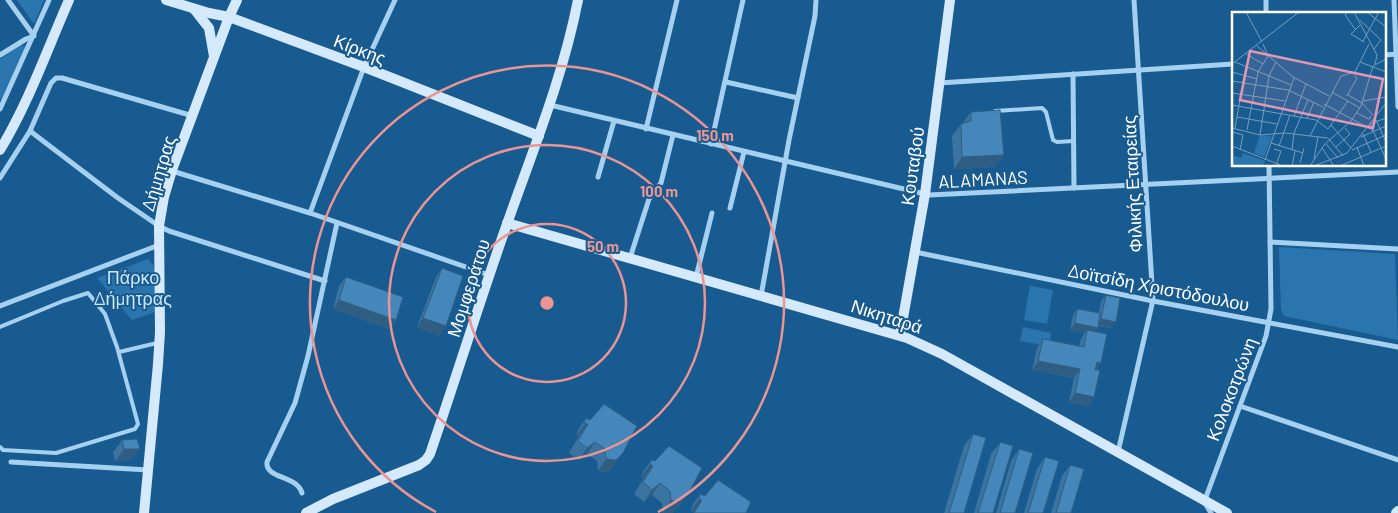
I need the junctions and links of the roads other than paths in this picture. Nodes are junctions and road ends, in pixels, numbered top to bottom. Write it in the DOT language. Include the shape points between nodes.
graph roads {
  1 [pos="8,0"];
  2 [pos="49,0"];
  3 [pos="69,0"];
  4 [pos="166,0"];
  5 [pos="237,0"];
  6 [pos="396,0"];
  7 [pos="578,0"];
  8 [pos="677,0"];
  9 [pos="743,0"];
  10 [pos="816,0"];
  11 [pos="950,0"];
  12 [pos="1134,0"];
  13 [pos="1394,0"];
  14 [pos="194,9"];
  15 [pos="228,18"];
  16 [pos="34,36"];
  17 [pos="1397,54"];
  18 [pos="0,56"];
  19 [pos="214,57"];
  20 [pos="1232,64"];
  21 [pos="364,67"];
  22 [pos="1139,70"];
  23 [pos="1073,74"];
  24 [pos="726,82"];
  25 [pos="939,83"];
  26 [pos="798,98"];
  27 [pos="549,105"];
  28 [pos="0,108"];
  29 [pos="1398,108"];
  30 [pos="994,111"];
  31 [pos="193,116"];
  32 [pos="614,121"];
  33 [pos="646,129"];
  34 [pos="30,131"];
  35 [pos="673,135"];
  36 [pos="539,136"];
  37 [pos="1074,141"];
  38 [pos="711,144"];
  39 [pos="0,150"];
  40 [pos="744,152"];
  41 [pos="785,162"];
  42 [pos="1269,166"];
  43 [pos="172,170"];
  44 [pos="1398,172"];
  45 [pos="598,177"];
  46 [pos="0,178"];
  47 [pos="1269,179"];
  48 [pos="1147,185"];
  49 [pos="1074,188"];
  50 [pos="925,194"];
  51 [pos="730,208"];
  52 [pos="310,213"];
  53 [pos="712,213"];
  54 [pos="338,223"];
  55 [pos="507,223"];
  56 [pos="159,226"];
  57 [pos="1270,242"];
  58 [pos="159,244"];
  59 [pos="1398,249"];
  60 [pos="915,252"];
  61 [pos="630,258"];
  62 [pos="490,275"];
  63 [pos="696,277"];
  64 [pos="325,281"];
  65 [pos="762,296"];
  66 [pos="1153,300"];
  67 [pos="0,306"];
  68 [pos="1270,322"];
  69 [pos="0,327"];
  70 [pos="900,336"];
  71 [pos="159,342"];
  72 [pos="1398,347"];
  73 [pos="119,352"];
  74 [pos="1240,406"];
  75 [pos="0,447"];
  76 [pos="1118,452"];
  77 [pos="1398,460"];
  78 [pos="11,462"];
  79 [pos="148,470"];
  80 [pos="302,493"];
  81 [pos="1205,501"];
  82 [pos="144,513"];
  83 [pos="306,513"];
  84 [pos="1211,513"];
  85 [pos="1227,513"];
  1 -- 16 [label="street"];
  2 -- 16 [label="street"];
  3 -- 39 [label="street" via="38,75"];
  4 -- 14 [label="street, Κίρκης"];
  5 -- 15 [label="street, Δήμητρας"];
  6 -- 21 [label="street"];
  7 -- 27 [label="street, Μομφεράτου" via="569,42"];
  8 -- 33 [label="street"];
  9 -- 24 [label="street"];
  10 -- 26 [label="street"];
  11 -- 25 [label="street, Κουταβού"];
  12 -- 22 [label="street, Φιλικής Εταιρείας"];
  13 -- 17 [label="street"];
  14 -- 15 [label="street, Κίρκης"];
  14 -- 19 [label="street" via="209,28"];
  15 -- 19 [label="street, Δήμητρας"];
  15 -- 21 [label="street, Κίρκης"];
  16 -- 18 [label="street"];
  16 -- 28 [label="street"];
  17 -- 29 [label="street"];
  19 -- 31 [label="street, Δήμητρας"];
  20 -- 22 [label="street"];
  21 -- 36 [label="street, Κίρκης"];
  21 -- 52 [label="street"];
  22 -- 23 [label="street"];
  22 -- 48 [label="street, Φιλικής Εταιρείας"];
  23 -- 25 [label="street"];
  23 -- 37 [label="street"];
  24 -- 26 [label="street"];
  24 -- 38 [label="street"];
  25 -- 50 [label="street, Κουταβού"];
  26 -- 41 [label="street"];
  27 -- 32 [label="street, ALAMANAS"];
  27 -- 36 [label="street, Μομφεράτου"];
  30 -- 37 [label="lane" via="1042,108 1054,140"];
  31 -- 34 [label="street" via="58,78 51,83"];
  31 -- 43 [label="street, Δήμητρας"];
  32 -- 33 [label="street, ALAMANAS"];
  32 -- 45 [label="street"];
  33 -- 35 [label="street, ALAMANAS"];
  34 -- 46 [label="street"];
  34 -- 56 [label="street"];
  35 -- 38 [label="street, ALAMANAS"];
  35 -- 61 [label="street" via="661,182 649,199"];
  36 -- 55 [label="street, Μομφεράτου"];
  37 -- 49 [label="street"];
  38 -- 40 [label="street, ALAMANAS"];
  40 -- 41 [label="street, ALAMANAS"];
  40 -- 51 [label="street"];
  41 -- 50 [label="street, ALAMANAS"];
  41 -- 65 [label="street"];
  42 -- 47 [label="street, Κολοκοτρώνη"];
  43 -- 52 [label="street"];
  43 -- 56 [label="street, Δήμητρας"];
  44 -- 47 [label="street, ALAMANAS"];
  47 -- 48 [label="street, ALAMANAS"];
  47 -- 57 [label="street, Κολοκοτρώνη"];
  48 -- 49 [label="street, ALAMANAS"];
  48 -- 66 [label="street, Φιλικής Εταιρείας"];
  49 -- 50 [label="street, ALAMANAS"];
  50 -- 60 [label="street, Κουταβού"];
  52 -- 54 [label="street"];
  53 -- 63 [label="street"];
  54 -- 62 [label="street"];
  54 -- 64 [label="street"];
  55 -- 61 [label="street, Νικηταρά"];
  55 -- 62 [label="street, Μομφεράτου"];
  56 -- 58 [label="street, Δήμητρας"];
  56 -- 64 [label="street"];
  57 -- 59 [label="street"];
  57 -- 68 [label="street, Κολοκοτρώνη"];
  58 -- 67 [label="street"];
  58 -- 71 [label="street, Δήμητρας"];
  60 -- 66 [label="street, Δοϊτσίδη Χριστόδουλου"];
  60 -- 70 [label="street, Κουταβού"];
  61 -- 63 [label="street, Νικηταρά"];
  62 -- 83 [label="street, Μομφεράτου" via="426,460"];
  63 -- 65 [label="street, Νικηταρά"];
  64 -- 80 [label="street" via="295,403 266,466 269,472 296,482"];
  65 -- 70 [label="street, Νικηταρά"];
  66 -- 68 [label="street, Δοϊτσίδη Χριστόδουλου"];
  66 -- 76 [label="street, Φιλικής Εταιρείας"];
  68 -- 72 [label="street, Δοϊτσίδη Χριστόδουλου"];
  68 -- 74 [label="street, Κολοκοτρώνη"];
  69 -- 73 [label="lane" via="88,293 105,314"];
  70 -- 76 [label="street, Νικηταρά" via="942,354"];
  71 -- 73 [label="lane"];
  71 -- 79 [label="street, Δήμητρας"];
  73 -- 75 [label="lane" via="138,424 135,429 56,453 3,450"];
  74 -- 77 [label="street"];
  74 -- 81 [label="street, Κολοκοτρώνη"];
  76 -- 81 [label="street, Νικηταρά"];
  78 -- 79 [label="street"];
  79 -- 82 [label="street, Δήμητρας"];
  81 -- 84 [label="street"];
  81 -- 85 [label="street, Νικηταρά"];
}
